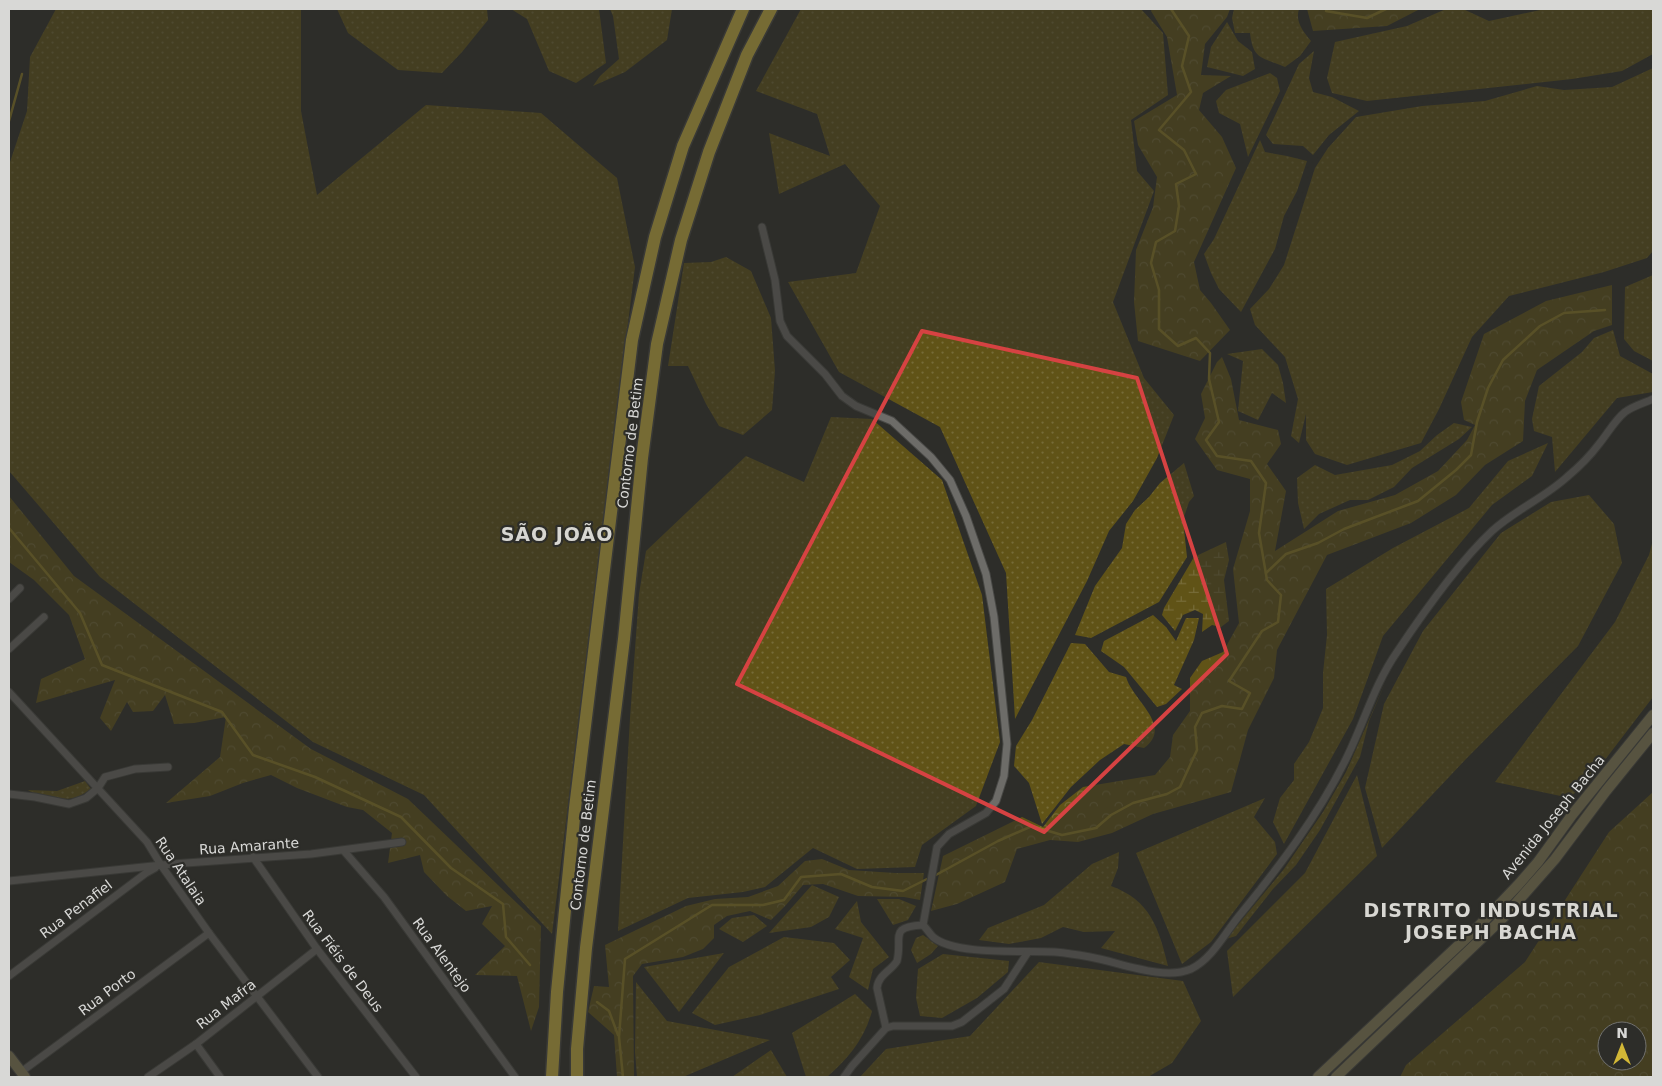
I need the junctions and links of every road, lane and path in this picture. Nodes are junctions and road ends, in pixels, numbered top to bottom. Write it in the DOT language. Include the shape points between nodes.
graph roads {
  1 [pos="743,9"];
  2 [pos="771,9"];
  3 [pos="762,227"];
  4 [pos="1653,399"];
  5 [pos="20,588"];
  6 [pos="9,599"];
  7 [pos="44,617"];
  8 [pos="9,649"];
  9 [pos="9,692"];
  10 [pos="1653,715"];
  11 [pos="1653,733"];
  12 [pos="168,768"];
  13 [pos="98,788"];
  14 [pos="9,794"];
  15 [pos="402,842"];
  16 [pos="344,850"];
  17 [pos="253,857"];
  18 [pos="161,865"];
  19 [pos="9,881"];
  20 [pos="923,925"];
  21 [pos="209,933"];
  22 [pos="317,949"];
  23 [pos="1028,952"];
  24 [pos="9,976"];
  25 [pos="257,996"];
  26 [pos="886,1028"];
  27 [pos="196,1044"];
  28 [pos="9,1056"];
  29 [pos="23,1074"];
  30 [pos="148,1077"];
  31 [pos="220,1077"];
  32 [pos="318,1077"];
  33 [pos="416,1077"];
  34 [pos="515,1077"];
  35 [pos="552,1077"];
  36 [pos="577,1077"];
  37 [pos="844,1077"];
  38 [pos="1318,1077"];
  39 [pos="1336,1077"];
  1 -- 35 [label="highway, Contorno de Betim" via="683,146 655,237 632,340 575,808"];
  2 -- 36 [label="highway, Contorno de Betim" via="747,55 709,152 681,240 657,344 588,938"];
  3 -- 20 [label="street" via="776,280 780,321 787,336 842,396 856,406 892,421 932,457 950,480 986,574 994,616 1007,744 1004,776 996,801 986,813 949,834 937,847"];
  4 -- 23 [label="street" via="1626,412 1574,471 1553,490 1524,506 1492,531 1454,574 1390,663 1346,759 1310,821 1261,890 1202,962 1179,972 1164,973 1090,957"];
  5 -- 6 [label="street"];
  7 -- 8 [label="street"];
  9 -- 13 [label="street, Rua Atalaia"];
  10 -- 38 [label="main road, Avenida Joseph Bacha" via="1518,885 1477,928"];
  11 -- 39 [label="main road, Avenida Joseph Bacha" via="1555,859 1502,919"];
  12 -- 13 [label="street" via="135,769 105,777"];
  13 -- 14 [label="street" via="86,798 69,804"];
  13 -- 18 [label="street, Rua Atalaia" via="147,842"];
  15 -- 16 [label="street, Rua Amarante"];
  16 -- 17 [label="street, Rua Amarante"];
  16 -- 34 [label="street, Rua Alentejo" via="384,897"];
  17 -- 18 [label="street, Rua Amarante"];
  17 -- 22 [label="street, Rua Fiéis de Deus"];
  18 -- 19 [label="street, Rua Amarante"];
  18 -- 21 [label="street, Rua Atalaia"];
  18 -- 24 [label="street, Rua Penafiel"];
  20 -- 23 [label="street" via="935,938 954,946"];
  20 -- 26 [label="street" via="905,927 900,932 897,961 877,983"];
  21 -- 25 [label="street, Rua Atalaia"];
  21 -- 29 [label="street, Rua Porto"];
  22 -- 25 [label="street, Rua Mafra"];
  22 -- 33 [label="street, Rua Fiéis de Deus"];
  23 -- 26 [label="street" via="1004,989 962,1022 952,1026"];
  25 -- 27 [label="street, Rua Mafra"];
  25 -- 32 [label="street, Rua Atalaia"];
  26 -- 37 [label="street"];
  27 -- 30 [label="street, Rua Mafra"];
  27 -- 31 [label="street"];
  28 -- 29 [label="main road"];
}
